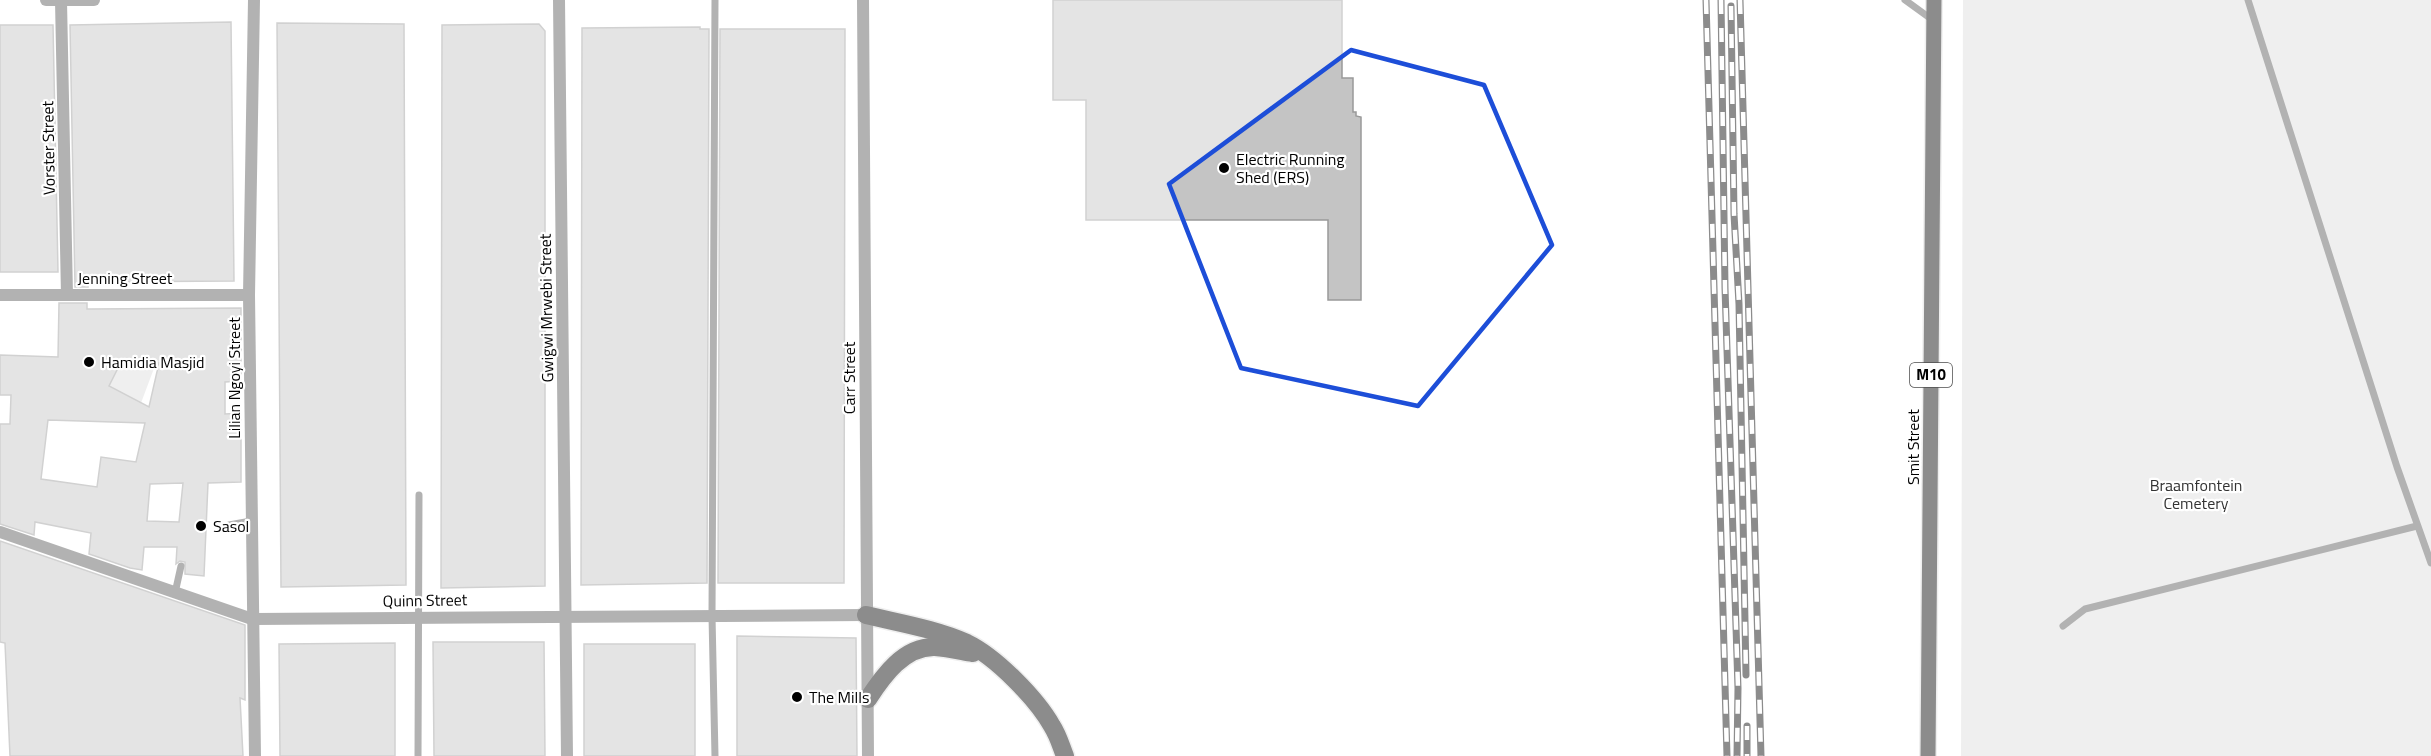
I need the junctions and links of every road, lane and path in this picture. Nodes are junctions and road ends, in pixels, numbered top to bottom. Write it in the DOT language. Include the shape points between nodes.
graph roads {
  1 [pos="46,0"];
  2 [pos="94,0"];
  3 [pos="254,0"];
  4 [pos="559,0"];
  5 [pos="715,0"];
  6 [pos="863,0"];
  7 [pos="1905,0"];
  8 [pos="1934,0"];
  9 [pos="2248,0"];
  10 [pos="61,1"];
  11 [pos="1934,21"];
  12 [pos="0,295"];
  13 [pos="67,295"];
  14 [pos="249,295"];
  15 [pos="419,495"];
  16 [pos="251,520"];
  17 [pos="229,525"];
  18 [pos="2417,526"];
  19 [pos="0,532"];
  20 [pos="2431,563"];
  21 [pos="181,566"];
  22 [pos="175,592"];
  23 [pos="566,615"];
  24 [pos="866,615"];
  25 [pos="712,616"];
  26 [pos="419,617"];
  27 [pos="252,619"];
  28 [pos="2063,626"];
  29 [pos="983,654"];
  30 [pos="868,699"];
  31 [pos="1929,754"];
  32 [pos="255,756"];
  33 [pos="418,756"];
  34 [pos="567,756"];
  35 [pos="715,756"];
  36 [pos="868,756"];
  37 [pos="1065,756"];
  1 -- 10 [label="street"];
  2 -- 10 [label="street"];
  3 -- 14 [label="street, Lilian Ngoyi Street"];
  4 -- 23 [label="street, Gwigwi Mrwebi Street"];
  5 -- 25 [label="lane"];
  6 -- 24 [label="street, Carr Street"];
  7 -- 11 [label="lane"];
  8 -- 11 [label="main road, Smit Street / M10"];
  9 -- 18 [label="lane"];
  10 -- 13 [label="street, Vorster Street"];
  11 -- 31 [label="main road, Smit Street / M10"];
  12 -- 13 [label="street, Jenning Street"];
  13 -- 14 [label="street, Jenning Street"];
  14 -- 16 [label="street, Lilian Ngoyi Street"];
  15 -- 26 [label="lane"];
  16 -- 17 [label="lane"];
  16 -- 27 [label="street, Lilian Ngoyi Street"];
  18 -- 20 [label="lane"];
  18 -- 28 [label="lane" via="2085,609"];
  19 -- 22 [label="street, Quinn Street"];
  21 -- 22 [label="lane"];
  22 -- 27 [label="street, Quinn Street"];
  23 -- 25 [label="street, Quinn Street"];
  23 -- 26 [label="street, Quinn Street"];
  23 -- 34 [label="street, Gwigwi Mrwebi Street"];
  24 -- 25 [label="street, Quinn Street"];
  24 -- 29 [label="highway" via="952,637"];
  24 -- 30 [label="street, Carr Street"];
  25 -- 35 [label="lane"];
  26 -- 27 [label="street, Quinn Street"];
  26 -- 33 [label="lane"];
  27 -- 32 [label="street, Lilian Ngoyi Street"];
  29 -- 30 [label="highway" via="935,647 912,652 885,672"];
  29 -- 37 [label="highway" via="1042,713"];
  30 -- 36 [label="street, Carr Street"];
}
